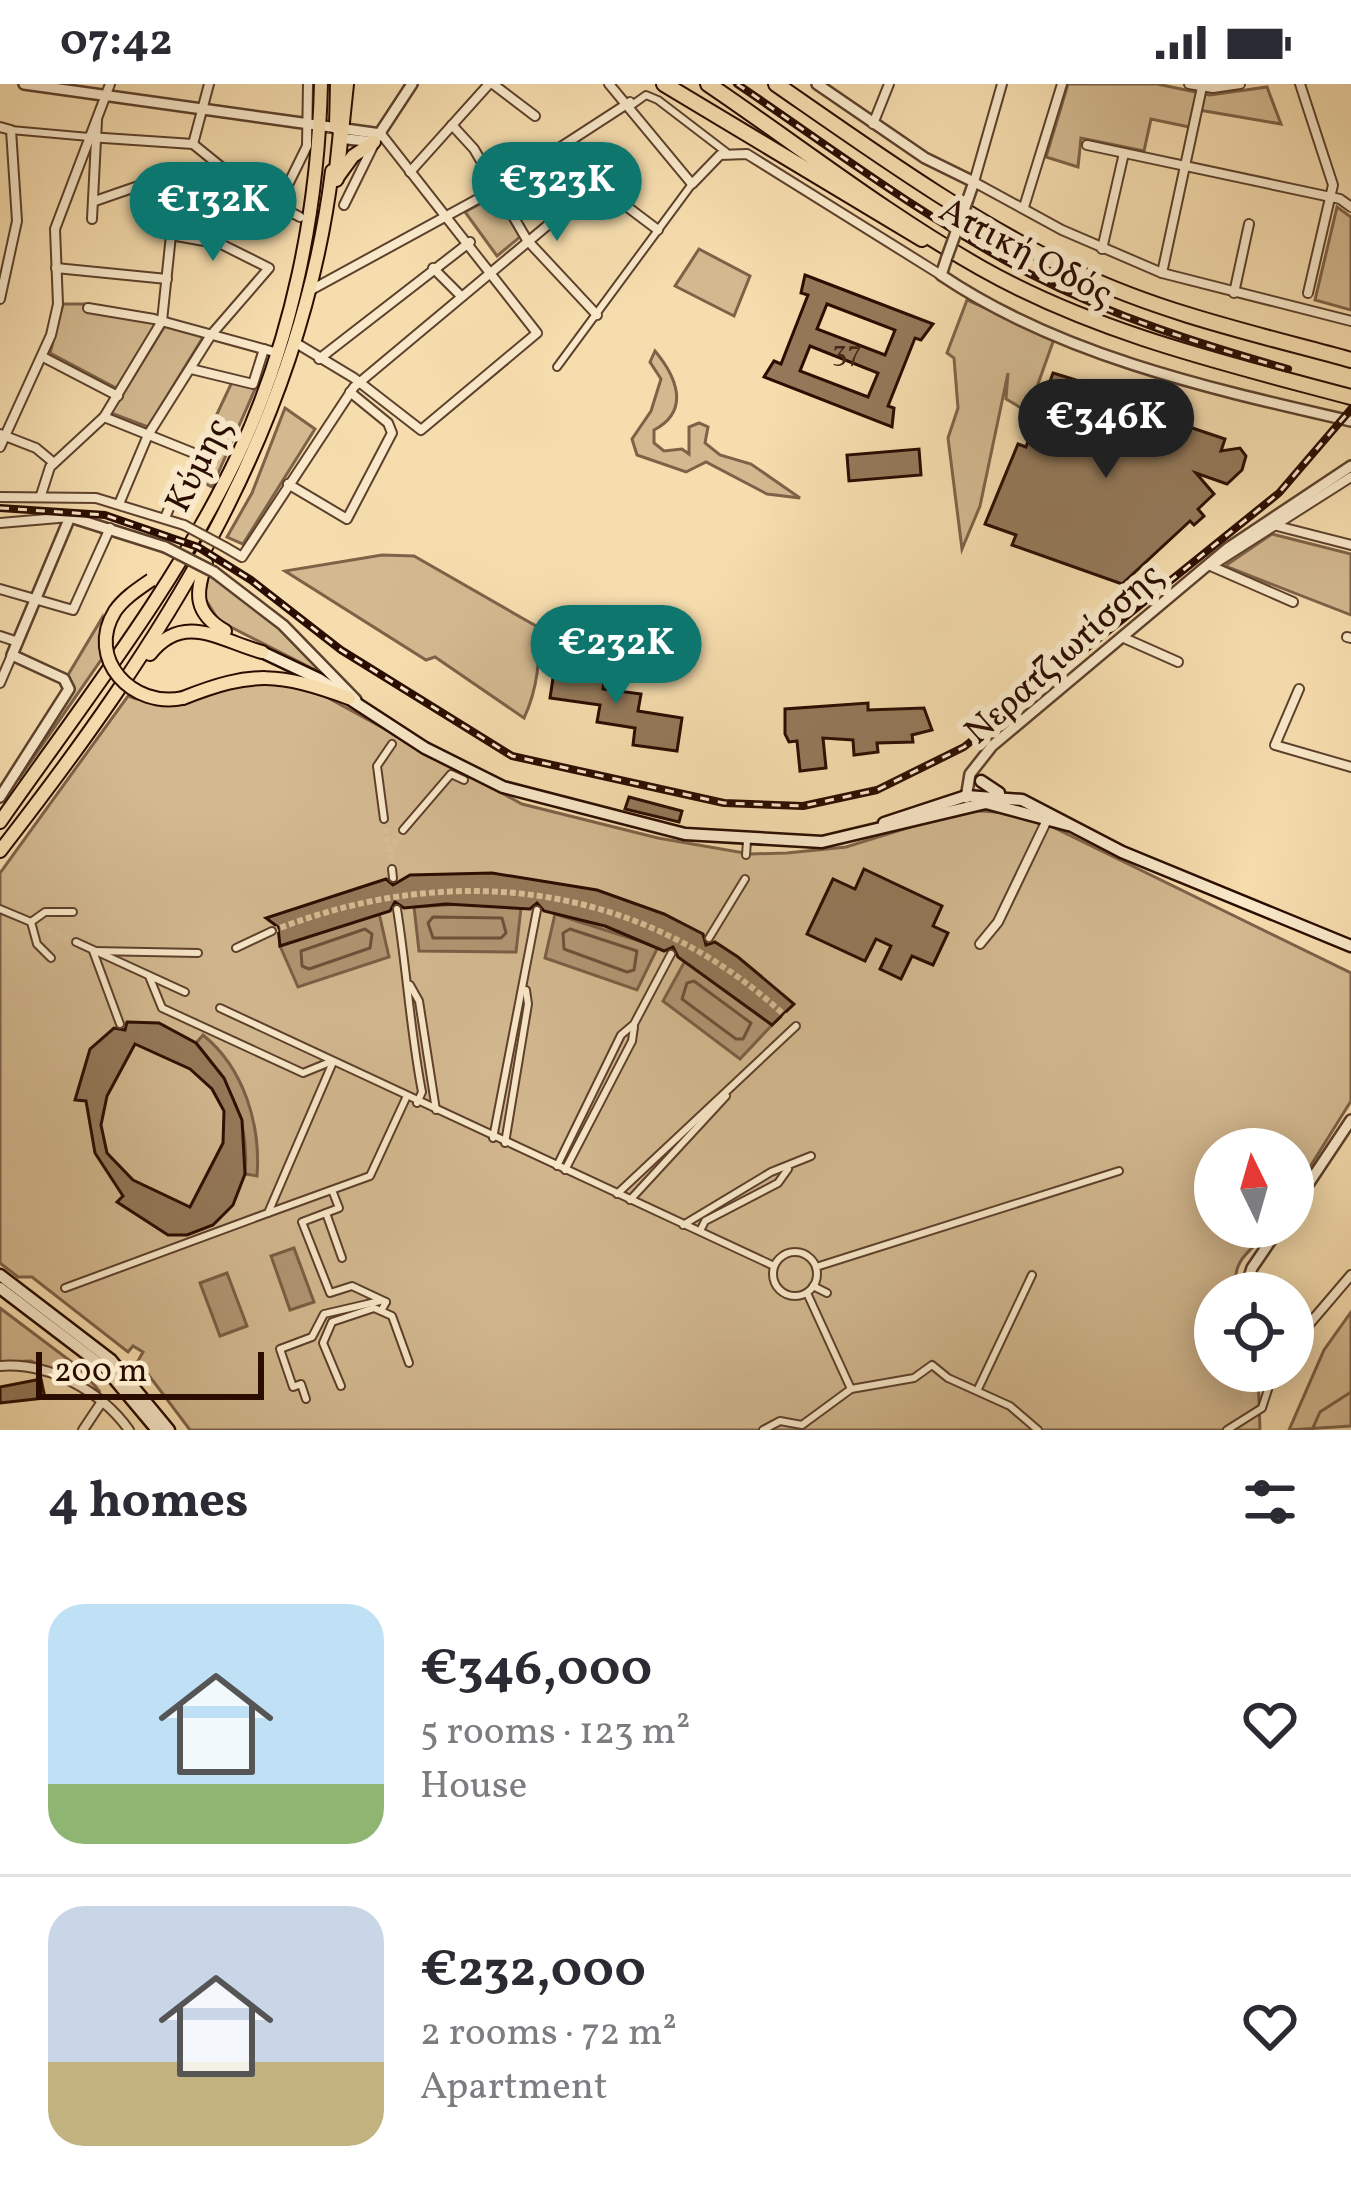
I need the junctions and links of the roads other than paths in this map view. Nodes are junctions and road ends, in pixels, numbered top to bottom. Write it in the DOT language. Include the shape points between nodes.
graph roads {
  1 [pos="24,84"];
  2 [pos="209,84"];
  3 [pos="308,84"];
  4 [pos="321,84"];
  5 [pos="337,84"];
  6 [pos="346,84"];
  7 [pos="412,84"];
  8 [pos="491,84"];
  9 [pos="609,84"];
  10 [pos="664,84"];
  11 [pos="708,84"];
  12 [pos="817,84"];
  13 [pos="889,84"];
  14 [pos="1002,84"];
  15 [pos="1062,84"];
  16 [pos="1189,84"];
  17 [pos="1240,84"];
  18 [pos="1300,84"];
  19 [pos="778,85"];
  20 [pos="1202,87"];
  21 [pos="109,88"];
  22 [pos="631,104"];
  23 [pos="202,111"];
  24 [pos="535,116"];
  25 [pos="873,124"];
  26 [pos="452,125"];
  27 [pos="314,126"];
  28 [pos="0,127"];
  29 [pos="11,130"];
  30 [pos="339,134"];
  31 [pos="94,138"];
  32 [pos="377,138"];
  33 [pos="193,144"];
  34 [pos="1087,146"];
  35 [pos="726,152"];
  36 [pos="1124,154"];
  37 [pos="0,163"];
  38 [pos="1186,166"];
  39 [pos="14,167"];
  40 [pos="410,172"];
  41 [pos="336,179"];
  42 [pos="974,182"];
  43 [pos="692,184"];
  44 [pos="496,189"];
  45 [pos="1333,197"];
  46 [pos="95,201"];
  47 [pos="327,204"];
  48 [pos="278,205"];
  49 [pos="344,205"];
  50 [pos="1024,207"];
  51 [pos="1351,208"];
  52 [pos="0,211"];
  53 [pos="17,213"];
  54 [pos="448,214"];
  55 [pos="300,217"];
  56 [pos="92,219"];
  57 [pos="1249,224"];
  58 [pos="658,230"];
  59 [pos="171,235"];
  60 [pos="527,240"];
  61 [pos="470,242"];
  62 [pos="1102,249"];
  63 [pos="949,253"];
  64 [pos="56,268"];
  65 [pos="434,268"];
  66 [pos="489,270"];
  67 [pos="1162,273"];
  68 [pos="941,275"];
  69 [pos="167,279"];
  70 [pos="309,291"];
  71 [pos="1234,293"];
  72 [pos="1308,293"];
  73 [pos="460,295"];
  74 [pos="0,299"];
  75 [pos="88,308"];
  76 [pos="597,315"];
  77 [pos="162,321"];
  78 [pos="1351,321"];
  79 [pos="211,335"];
  80 [pos="296,343"];
  81 [pos="271,351"];
  82 [pos="43,357"];
  83 [pos="319,359"];
  84 [pos="1351,359"];
  85 [pos="557,367"];
  86 [pos="191,369"];
  87 [pos="360,382"];
  88 [pos="350,392"];
  89 [pos="118,396"];
  90 [pos="1351,397"];
  91 [pos="104,417"];
  92 [pos="1351,421"];
  93 [pos="3,435"];
  94 [pos="148,435"];
  95 [pos="0,447"];
  96 [pos="196,454"];
  97 [pos="54,463"];
  98 [pos="1351,466"];
  99 [pos="182,477"];
  100 [pos="1351,477"];
  101 [pos="288,484"];
  102 [pos="40,495"];
  103 [pos="0,497"];
  104 [pos="119,504"];
  105 [pos="70,517"];
  106 [pos="165,518"];
  107 [pos="0,523"];
  108 [pos="1275,525"];
  109 [pos="111,526"];
  110 [pos="189,530"];
  111 [pos="219,544"];
  112 [pos="1351,545"];
  113 [pos="1212,566"];
  114 [pos="1190,579"];
  115 [pos="0,589"];
  116 [pos="39,598"];
  117 [pos="1293,602"];
  118 [pos="0,636"];
  119 [pos="1124,638"];
  120 [pos="18,642"];
  121 [pos="262,652"];
  122 [pos="12,655"];
  123 [pos="1178,662"];
  124 [pos="0,682"];
  125 [pos="1299,689"];
  126 [pos="354,701"];
  127 [pos="104,708"];
  128 [pos="392,744"];
  129 [pos="1351,767"];
  130 [pos="978,776"];
  131 [pos="464,780"];
  132 [pos="0,797"];
  133 [pos="1007,797"];
  134 [pos="969,798"];
  135 [pos="27,815"];
  136 [pos="1048,818"];
  137 [pos="384,819"];
  138 [pos="0,822"];
  139 [pos="1068,825"];
  140 [pos="403,830"];
  141 [pos="747,841"];
  142 [pos="0,851"];
  143 [pos="746,855"];
  144 [pos="0,861"];
  145 [pos="745,879"];
  146 [pos="0,909"];
  147 [pos="398,909"];
  148 [pos="537,910"];
  149 [pos="73,912"];
  150 [pos="31,922"];
  151 [pos="272,931"];
  152 [pos="709,938"];
  153 [pos="76,942"];
  154 [pos="980,944"];
  155 [pos="1351,946"];
  156 [pos="236,948"];
  157 [pos="93,951"];
  158 [pos="198,953"];
  159 [pos="671,954"];
  160 [pos="51,958"];
  161 [pos="149,976"];
  162 [pos="410,986"];
  163 [pos="525,987"];
  164 [pos="185,992"];
  165 [pos="220,1008"];
  166 [pos="120,1024"];
  167 [pos="796,1026"];
  168 [pos="334,1061"];
  169 [pos="728,1093"];
  170 [pos="406,1098"];
  171 [pos="417,1103"];
  172 [pos="436,1112"];
  173 [pos="1351,1120"];
  174 [pos="493,1138"];
  175 [pos="505,1143"];
  176 [pos="811,1156"];
  177 [pos="561,1168"];
  178 [pos="788,1169"];
  179 [pos="1119,1171"];
  180 [pos="1314,1176"];
  181 [pos="332,1190"];
  182 [pos="617,1194"];
  183 [pos="630,1201"];
  184 [pos="268,1213"];
  185 [pos="326,1213"];
  186 [pos="683,1225"];
  187 [pos="700,1232"];
  188 [pos="342,1258"];
  189 [pos="774,1266"];
  190 [pos="816,1268"];
  191 [pos="0,1275"];
  192 [pos="1032,1275"];
  193 [pos="1351,1275"];
  194 [pos="0,1288"];
  195 [pos="65,1288"];
  196 [pos="810,1289"];
  197 [pos="827,1293"];
  198 [pos="383,1307"];
  199 [pos="1314,1318"];
  200 [pos="409,1363"];
  201 [pos="0,1366"];
  202 [pos="341,1387"];
  203 [pos="851,1389"];
  204 [pos="978,1389"];
  205 [pos="1267,1392"];
  206 [pos="306,1399"];
  207 [pos="103,1400"];
  208 [pos="83,1430"];
  209 [pos="129,1430"];
  210 [pos="157,1430"];
  211 [pos="169,1430"];
  212 [pos="763,1430"];
  213 [pos="1038,1430"];
  214 [pos="1227,1430"];
  1 -- 21 [label="street"];
  2 -- 23 [label="street"];
  3 -- 27 [label="street"];
  4 -- 27 [label="main road, Κύμης"];
  5 -- 30 [label="main road, Κύμης"];
  6 -- 30 [label="highway"];
  7 -- 32 [label="street"];
  8 -- 24 [label="street"];
  8 -- 26 [label="street"];
  9 -- 22 [label="street"];
  10 -- 63 [label="highway"];
  11 -- 63 [label="highway, Αττική Οδός"];
  12 -- 25 [label="street"];
  13 -- 25 [label="street"];
  14 -- 42 [label="street"];
  15 -- 50 [label="street"];
  16 -- 20 [label="street"];
  17 -- 20 [label="street"];
  18 -- 45 [label="street" via="1329,161"];
  19 -- 84 [label="highway, Αττική Οδός" via="918,183 1082,275 1208,321"];
  20 -- 38 [label="street"];
  21 -- 23 [label="street"];
  21 -- 31 [label="street"];
  22 -- 35 [label="street" via="646,95 658,100"];
  22 -- 43 [label="street"];
  22 -- 44 [label="street"];
  23 -- 27 [label="street"];
  23 -- 33 [label="street"];
  25 -- 42 [label="street"];
  26 -- 40 [label="street"];
  26 -- 44 [label="street"];
  27 -- 30 [label="street"];
  27 -- 48 [label="street"];
  27 -- 81 [label="main road, Κύμης" via="310,217"];
  28 -- 29 [label="street"];
  29 -- 31 [label="street"];
  29 -- 39 [label="street"];
  30 -- 32 [label="street"];
  30 -- 41 [label="highway"];
  30 -- 47 [label="main road, Κύμης"];
  31 -- 33 [label="street"];
  31 -- 46 [label="street"];
  31 -- 64 [label="street" via="55,230"];
  32 -- 40 [label="street"];
  32 -- 41 [label="main road"];
  32 -- 49 [label="street"];
  33 -- 48 [label="street"];
  34 -- 36 [label="street"];
  35 -- 43 [label="street"];
  35 -- 68 [label="street" via="755,158"];
  36 -- 38 [label="street"];
  36 -- 62 [label="street"];
  37 -- 39 [label="street"];
  38 -- 45 [label="street"];
  38 -- 67 [label="street"];
  39 -- 53 [label="street"];
  40 -- 54 [label="street"];
  41 -- 47 [label="main road"];
  42 -- 50 [label="street"];
  42 -- 63 [label="street, bridge"];
  43 -- 58 [label="street"];
  44 -- 54 [label="street"];
  44 -- 60 [label="street"];
  45 -- 51 [label="street"];
  45 -- 72 [label="street"];
  46 -- 56 [label="street"];
  46 -- 59 [label="street" via="181,174"];
  47 -- 70 [label="main road, Κύμης"];
  48 -- 55 [label="street"];
  50 -- 62 [label="street"];
  52 -- 53 [label="street"];
  53 -- 74 [label="street"];
  54 -- 61 [label="street"];
  54 -- 70 [label="street"];
  57 -- 71 [label="street"];
  58 -- 60 [label="street" via="596,184"];
  58 -- 76 [label="street"];
  59 -- 69 [label="street"];
  59 -- 79 [label="street" via="221,244 270,266"];
  60 -- 66 [label="street"];
  60 -- 76 [label="street"];
  61 -- 65 [label="street"];
  61 -- 66 [label="street"];
  62 -- 67 [label="street"];
  63 -- 68 [label="street"];
  63 -- 90 [label="highway, Αττική Οδός" via="1123,333"];
  64 -- 69 [label="street"];
  64 -- 82 [label="street" via="58,304"];
  65 -- 73 [label="street"];
  65 -- 83 [label="street"];
  66 -- 73 [label="street"];
  66 -- 87 [label="street" via="535,329 527,341 422,430"];
  67 -- 71 [label="street"];
  68 -- 92 [label="street" via="1017,318 1113,356"];
  69 -- 77 [label="street"];
  70 -- 80 [label="main road, Κύμης"];
  71 -- 78 [label="street"];
  73 -- 87 [label="street"];
  75 -- 77 [label="street"];
  76 -- 85 [label="street"];
  77 -- 79 [label="street"];
  77 -- 89 [label="street"];
  79 -- 81 [label="street"];
  79 -- 86 [label="street"];
  80 -- 83 [label="street"];
  80 -- 111 [label="main road, Κύμης"];
  81 -- 86 [label="street" via="253,384"];
  81 -- 110 [label="main road, Κύμης" via="238,454"];
  82 -- 89 [label="street"];
  82 -- 93 [label="street"];
  83 -- 87 [label="street"];
  86 -- 94 [label="street"];
  87 -- 88 [label="street"];
  88 -- 101 [label="street"];
  88 -- 101 [label="street" via="392,433 346,519"];
  89 -- 91 [label="street"];
  91 -- 94 [label="street"];
  91 -- 97 [label="street"];
  93 -- 95 [label="street"];
  93 -- 97 [label="street"];
  94 -- 96 [label="street"];
  94 -- 104 [label="street"];
  97 -- 102 [label="street"];
  98 -- 114 [label="street, Νερατζιωτίσσης"];
  99 -- 106 [label="street"];
  100 -- 108 [label="street, Νερατζιωτίσσης"];
  101 -- 111 [label="street" via="242,557"];
  102 -- 103 [label="street"];
  102 -- 104 [label="street"];
  104 -- 106 [label="street"];
  105 -- 107 [label="street"];
  105 -- 109 [label="street, Νερατζιωτίσσης"];
  105 -- 116 [label="street"];
  106 -- 110 [label="street"];
  108 -- 112 [label="street"];
  108 -- 113 [label="street, Νερατζιωτίσσης"];
  109 -- 116 [label="street" via="73,610"];
  109 -- 126 [label="street, Νερατζιωτίσσης, bridge" via="214,572 283,625"];
  110 -- 111 [label="street, bridge"];
  110 -- 126 [label="main road, bridge" via="111,618 109,661 122,683 164,701 258,676 298,680"];
  110 -- 138 [label="main road, Κύμης"];
  111 -- 121 [label="main road" via="198,583 199,605 215,625"];
  111 -- 127 [label="main road, Κύμης"];
  113 -- 114 [label="street, Νερατζιωτίσσης"];
  113 -- 117 [label="street"];
  114 -- 119 [label="street, Νερατζιωτίσσης"];
  115 -- 116 [label="street"];
  116 -- 120 [label="street"];
  118 -- 120 [label="street"];
  119 -- 123 [label="street"];
  119 -- 130 [label="street, Νερατζιωτίσσης" via="992,746"];
  120 -- 122 [label="street"];
  121 -- 126 [label="main road, Νερατζιωτίσσης"];
  121 -- 127 [label="main road" via="209,631 178,632 156,645"];
  122 -- 124 [label="street"];
  122 -- 132 [label="street" via="64,679 69,689"];
  125 -- 129 [label="street" via="1275,745"];
  126 -- 141 [label="main road, Νερατζιωτίσσης" via="489,786"];
  127 -- 135 [label="main road, Κύμης"];
  128 -- 137 [label="street" via="377,766"];
  130 -- 133 [label="main road"];
  130 -- 134 [label="street, Νερατζιωτίσσης"];
  131 -- 140 [label="street" via="451,774"];
  133 -- 134 [label="main road, Νερατζιωτίσσης"];
  133 -- 139 [label="main road, Νερατζιωτίσσης"];
  134 -- 136 [label="main road"];
  134 -- 141 [label="main road, Νερατζιωτίσσης" via="878,832"];
  135 -- 142 [label="main road, Κύμης"];
  135 -- 144 [label="main road, Κύμης"];
  136 -- 139 [label="main road"];
  136 -- 154 [label="street"];
  139 -- 155 [label="main road"];
  141 -- 143 [label="street"];
  145 -- 152 [label="street"];
  146 -- 150 [label="street"];
  147 -- 162 [label="street"];
  148 -- 163 [label="street"];
  149 -- 150 [label="street" via="46,912"];
  150 -- 160 [label="street"];
  151 -- 156 [label="street"];
  153 -- 157 [label="street"];
  157 -- 158 [label="street"];
  157 -- 161 [label="street"];
  157 -- 166 [label="street"];
  159 -- 177 [label="street" via="621,1035"];
  161 -- 164 [label="street"];
  161 -- 168 [label="street" via="162,1008 303,1073"];
  162 -- 171 [label="street" via="405,1003 422,1091"];
  162 -- 172 [label="street"];
  163 -- 174 [label="street"];
  163 -- 175 [label="street"];
  165 -- 168 [label="street"];
  167 -- 169 [label="street"];
  168 -- 170 [label="street"];
  168 -- 184 [label="street"];
  169 -- 182 [label="street"];
  169 -- 183 [label="street"];
  170 -- 171 [label="street"];
  170 -- 181 [label="street" via="370,1176"];
  171 -- 172 [label="street"];
  172 -- 174 [label="street"];
  173 -- 180 [label="street"];
  174 -- 175 [label="street"];
  175 -- 177 [label="street"];
  176 -- 178 [label="street"];
  177 -- 182 [label="street"];
  178 -- 186 [label="street"];
  178 -- 187 [label="street" via="778,1183 705,1221"];
  179 -- 190 [label="street"];
  181 -- 184 [label="street"];
  181 -- 185 [label="street" via="339,1208"];
  182 -- 183 [label="street"];
  183 -- 186 [label="street"];
  184 -- 195 [label="street"];
  185 -- 188 [label="street"];
  185 -- 198 [label="street" via="302,1222 330,1293 352,1286"];
  186 -- 187 [label="street"];
  187 -- 189 [label="street"];
  189 -- 190 [label="street" via="791,1252"];
  189 -- 196 [label="street" via="780,1290 793,1296"];
  190 -- 196 [label="street"];
  191 -- 211 [label="main road" via="111,1360"];
  192 -- 204 [label="street"];
  193 -- 199 [label="street"];
  194 -- 210 [label="main road" via="105,1368"];
  196 -- 197 [label="street"];
  196 -- 203 [label="street"];
  198 -- 200 [label="street"];
  198 -- 202 [label="street" via="332,1322 323,1343"];
  198 -- 206 [label="street" via="375,1299 326,1314 312,1337 280,1349 292,1387 301,1384"];
  201 -- 207 [label="street" via="26,1364"];
  203 -- 204 [label="street" via="914,1378 932,1365"];
  203 -- 212 [label="street" via="802,1425 780,1421"];
  204 -- 213 [label="street"];
  205 -- 214 [label="street" via="1262,1408"];
  207 -- 208 [label="street"];
  207 -- 209 [label="street"];
}
